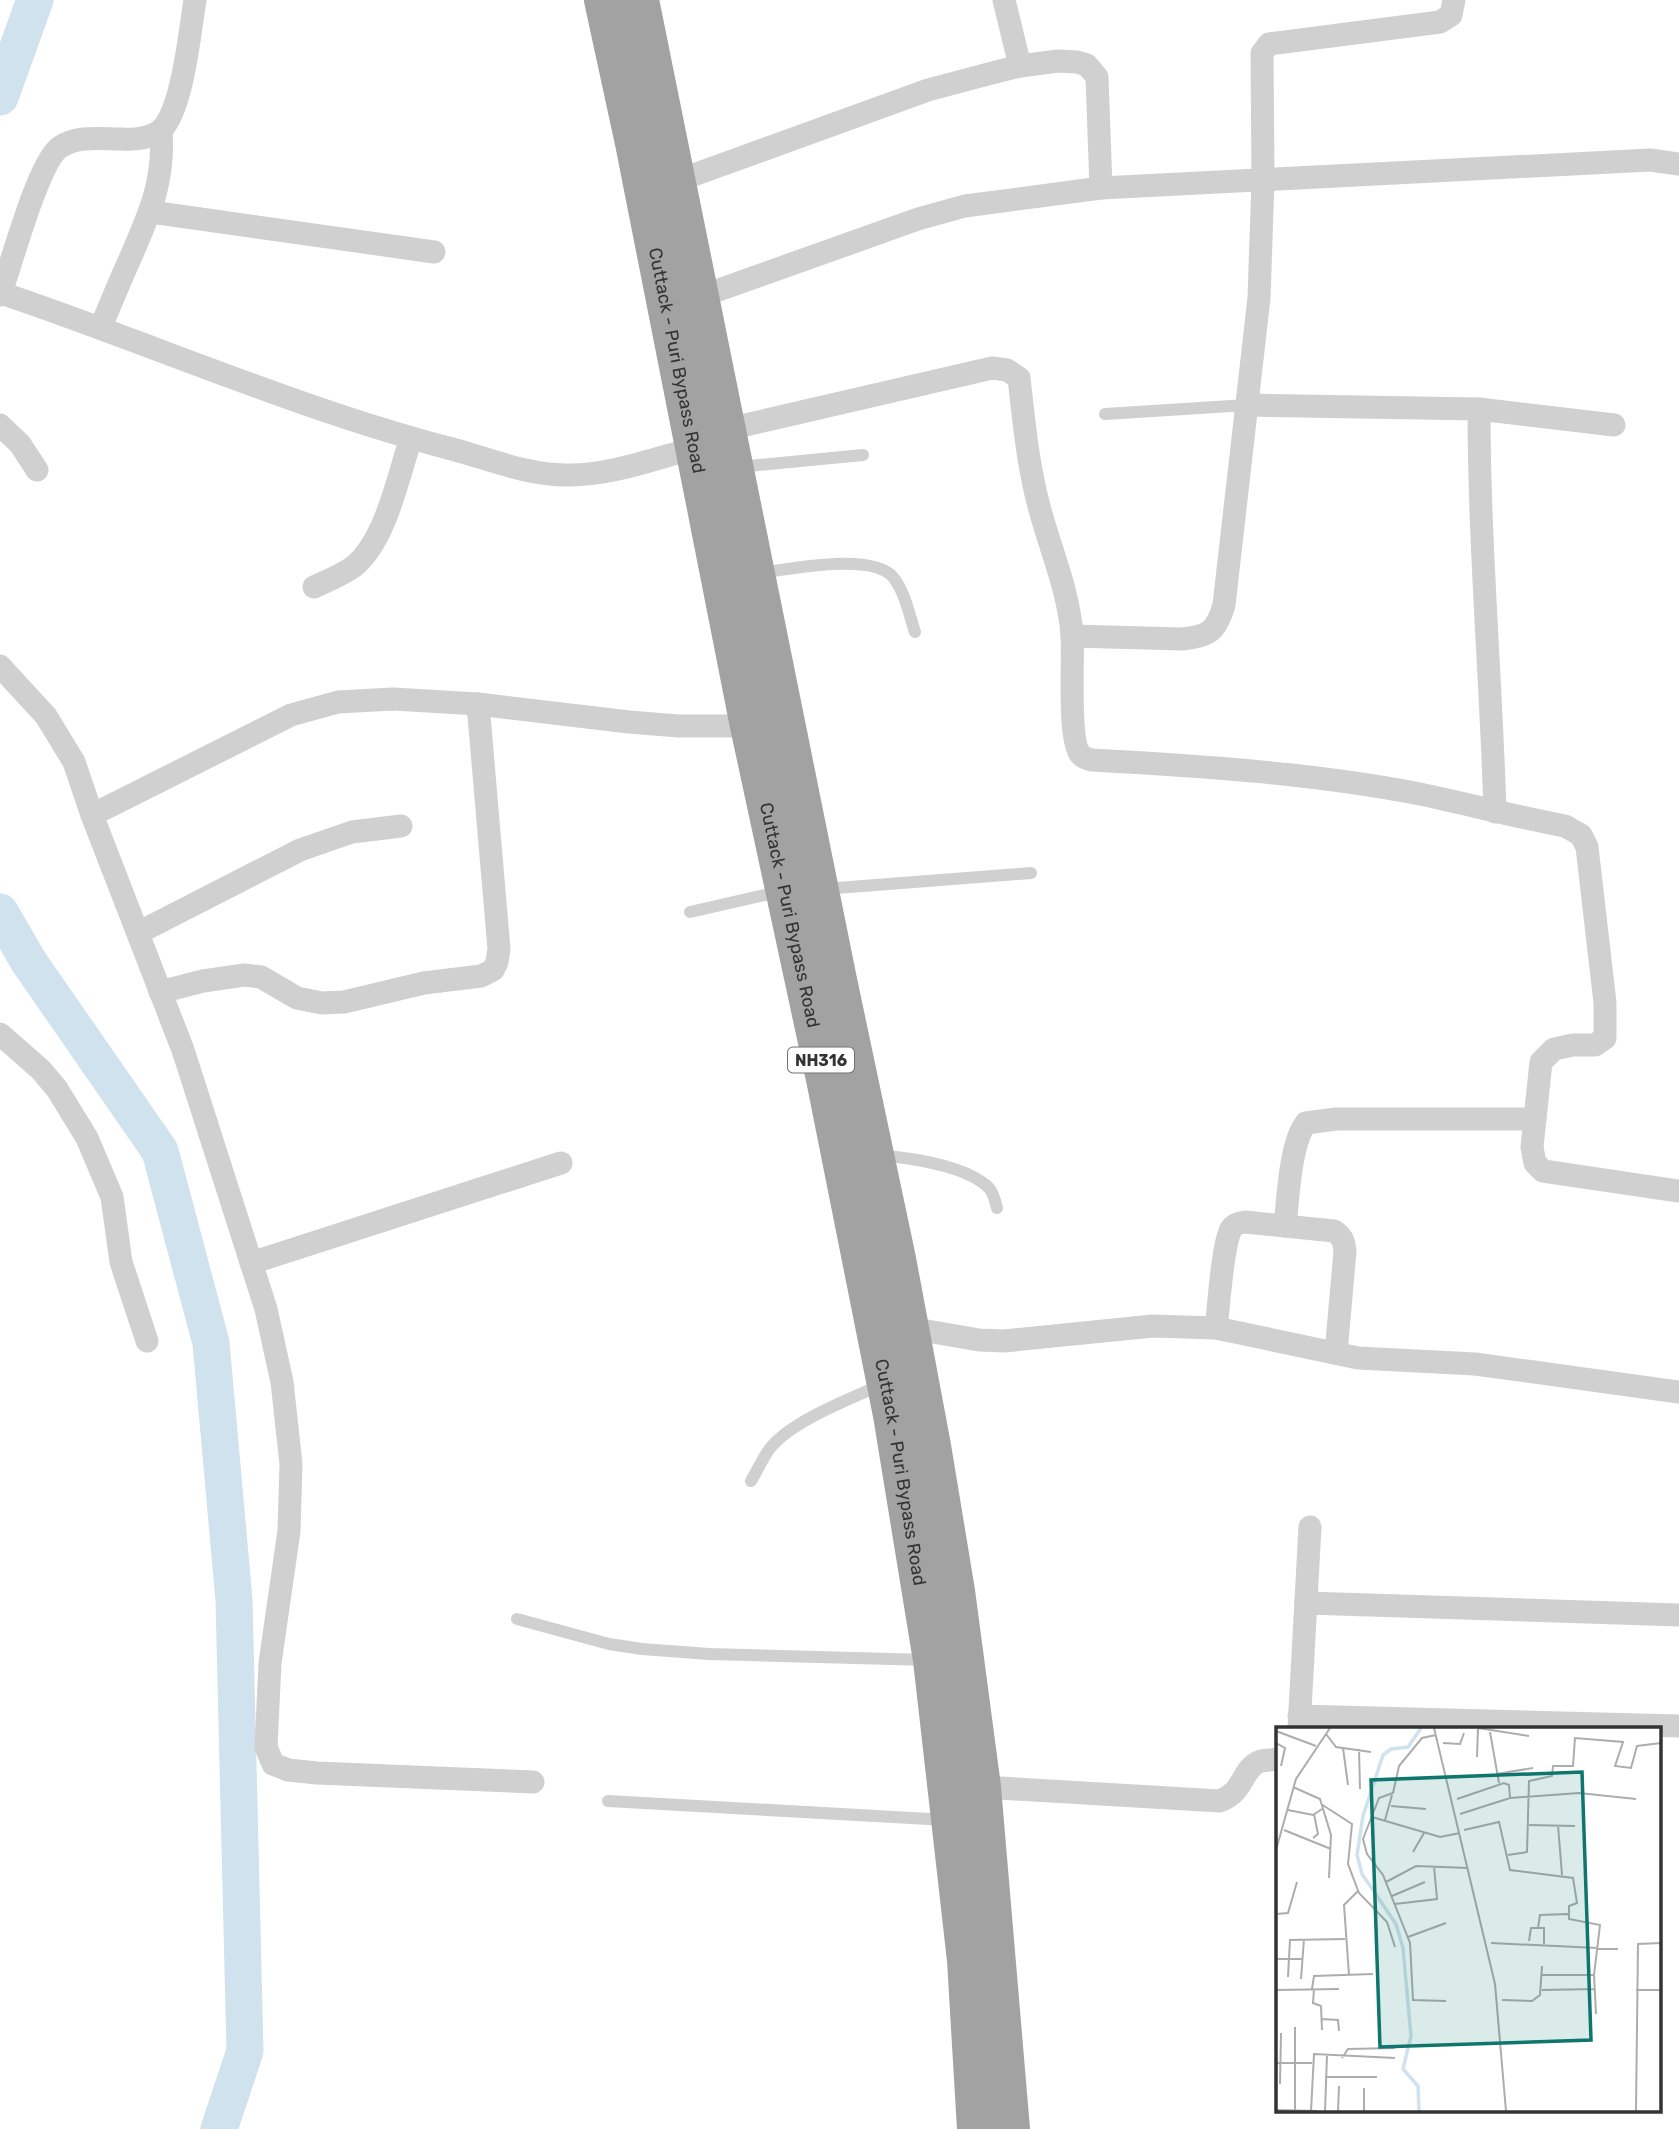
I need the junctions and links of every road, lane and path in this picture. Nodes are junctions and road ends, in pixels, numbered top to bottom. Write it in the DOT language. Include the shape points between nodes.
graph roads {
  1 [pos="195,0"];
  2 [pos="603,0"];
  3 [pos="640,0"];
  4 [pos="1004,0"];
  5 [pos="1454,0"];
  6 [pos="1020,66"];
  7 [pos="161,130"];
  8 [pos="1679,164"];
  9 [pos="1263,180"];
  10 [pos="677,181"];
  11 [pos="1101,188"];
  12 [pos="152,212"];
  13 [pos="434,252"];
  14 [pos="0,294"];
  15 [pos="702,296"];
  16 [pos="101,327"];
  17 [pos="1247,405"];
  18 [pos="1479,409"];
  19 [pos="1105,414"];
  20 [pos="0,425"];
  21 [pos="1615,425"];
  22 [pos="728,429"];
  23 [pos="411,438"];
  24 [pos="695,448"];
  25 [pos="863,455"];
  26 [pos="735,468"];
  27 [pos="37,470"];
  28 [pos="757,574"];
  29 [pos="314,587"];
  30 [pos="915,632"];
  31 [pos="1072,636"];
  32 [pos="0,666"];
  33 [pos="478,704"];
  34 [pos="749,726"];
  35 [pos="1495,812"];
  36 [pos="92,815"];
  37 [pos="401,826"];
  38 [pos="1031,873"];
  39 [pos="802,890"];
  40 [pos="690,912"];
  41 [pos="138,933"];
  42 [pos="160,992"];
  43 [pos="0,1034"];
  44 [pos="1535,1119"];
  45 [pos="875,1155"];
  46 [pos="561,1163"];
  47 [pos="1679,1191"];
  48 [pos="997,1208"];
  49 [pos="1285,1226"];
  50 [pos="251,1263"];
  51 [pos="910,1328"];
  52 [pos="1216,1328"];
  53 [pos="147,1341"];
  54 [pos="1336,1353"];
  55 [pos="886,1383"];
  56 [pos="1679,1392"];
  57 [pos="751,1481"];
  58 [pos="1310,1527"];
  59 [pos="1306,1603"];
  60 [pos="1679,1615"];
  61 [pos="517,1619"];
  62 [pos="932,1660"];
  63 [pos="1299,1722"];
  64 [pos="1679,1726"];
  65 [pos="1276,1759"];
  66 [pos="533,1782"];
  67 [pos="982,1787"];
  68 [pos="608,1801"];
  69 [pos="949,1821"];
  70 [pos="976,2129"];
  71 [pos="1011,2129"];
  1 -- 7 [label="street" via="177,97"];
  2 -- 24 [label="highway, Cuttack - Puri Bypass Road / NH316"];
  3 -- 10 [label="highway, Cuttack - Puri Bypass Road / NH316"];
  4 -- 6 [label="street"];
  5 -- 9 [label="street" via="1451,15 1440,22 1269,44 1262,53"];
  6 -- 10 [label="street" via="928,90"];
  6 -- 11 [label="street" via="1077,62 1087,65 1097,77"];
  7 -- 12 [label="street" via="163,153"];
  7 -- 14 [label="street" via="126,140 84,138 58,148 39,178"];
  8 -- 9 [label="street" via="1650,160"];
  9 -- 11 [label="street"];
  9 -- 17 [label="street" via="1259,298"];
  10 -- 15 [label="highway, Cuttack - Puri Bypass Road / NH316"];
  11 -- 15 [label="street" via="965,206"];
  12 -- 13 [label="street"];
  12 -- 16 [label="street"];
  14 -- 16 [label="street"];
  15 -- 22 [label="highway, Cuttack - Puri Bypass Road / NH316"];
  16 -- 23 [label="street"];
  17 -- 18 [label="street"];
  17 -- 19 [label="lane"];
  17 -- 31 [label="street" via="1219,621 1200,637 1182,639"];
  18 -- 21 [label="street"];
  18 -- 35 [label="street"];
  20 -- 27 [label="street"];
  22 -- 26 [label="highway, Cuttack - Puri Bypass Road / NH316"];
  22 -- 31 [label="street" via="973,372 1007,370 1019,378 1039,507"];
  23 -- 24 [label="street" via="564,476 592,474"];
  23 -- 29 [label="street" via="382,526 369,550 353,567"];
  24 -- 34 [label="highway, Cuttack - Puri Bypass Road / NH316"];
  25 -- 26 [label="lane"];
  26 -- 28 [label="highway, Cuttack - Puri Bypass Road / NH316"];
  28 -- 30 [label="lane" via="815,565 874,566 891,574 900,587"];
  28 -- 39 [label="highway, Cuttack - Puri Bypass Road / NH316"];
  31 -- 35 [label="street" via="1073,730 1081,755 1092,760 1334,780"];
  32 -- 36 [label="street" via="46,716 74,762"];
  33 -- 34 [label="street" via="629,722"];
  33 -- 36 [label="street" via="380,699 338,702 291,715"];
  33 -- 42 [label="street" via="499,949 493,970 344,1002 298,998 261,977 244,975"];
  34 -- 39 [label="highway, Cuttack - Puri Bypass Road / NH316"];
  35 -- 44 [label="street" via="1565,826 1581,835 1587,847 1605,1038 1595,1045 1554,1049 1541,1062"];
  36 -- 41 [label="street"];
  37 -- 41 [label="street" via="352,832 312,845"];
  38 -- 39 [label="lane"];
  39 -- 40 [label="lane"];
  39 -- 45 [label="highway, Cuttack - Puri Bypass Road / NH316"];
  39 -- 55 [label="highway, Cuttack - Puri Bypass Road / NH316" via="825,1079"];
  41 -- 42 [label="street"];
  42 -- 50 [label="street"];
  43 -- 53 [label="street" via="57,1089 87,1138 112,1197 121,1262"];
  44 -- 47 [label="street" via="1532,1147 1535,1163 1543,1171"];
  44 -- 49 [label="street" via="1336,1119 1306,1124 1295,1148"];
  45 -- 48 [label="lane" via="952,1168 988,1187"];
  45 -- 51 [label="highway, Cuttack - Puri Bypass Road / NH316"];
  46 -- 50 [label="street"];
  49 -- 52 [label="street" via="1245,1222 1231,1227"];
  49 -- 54 [label="street" via="1334,1231 1344,1242"];
  50 -- 66 [label="street" via="282,1382 291,1464 289,1531 270,1662 266,1746 273,1764 317,1773"];
  51 -- 52 [label="street" via="1004,1341 1153,1326"];
  51 -- 67 [label="highway, Cuttack - Puri Bypass Road / NH316" via="956,1591"];
  52 -- 54 [label="street"];
  54 -- 56 [label="street" via="1500,1367"];
  55 -- 57 [label="lane" via="789,1432 769,1449"];
  55 -- 62 [label="highway, Cuttack - Puri Bypass Road / NH316"];
  58 -- 59 [label="street"];
  59 -- 60 [label="street"];
  59 -- 63 [label="street"];
  61 -- 62 [label="lane" via="642,1649"];
  62 -- 69 [label="highway, Cuttack - Puri Bypass Road / NH316"];
  63 -- 64 [label="street"];
  65 -- 67 [label="street" via="1250,1768 1237,1791 1220,1801"];
  67 -- 71 [label="highway, Cuttack - Puri Bypass Road / NH316"];
  68 -- 69 [label="lane"];
  69 -- 70 [label="highway, Cuttack - Puri Bypass Road / NH316" via="966,1960"];
}
